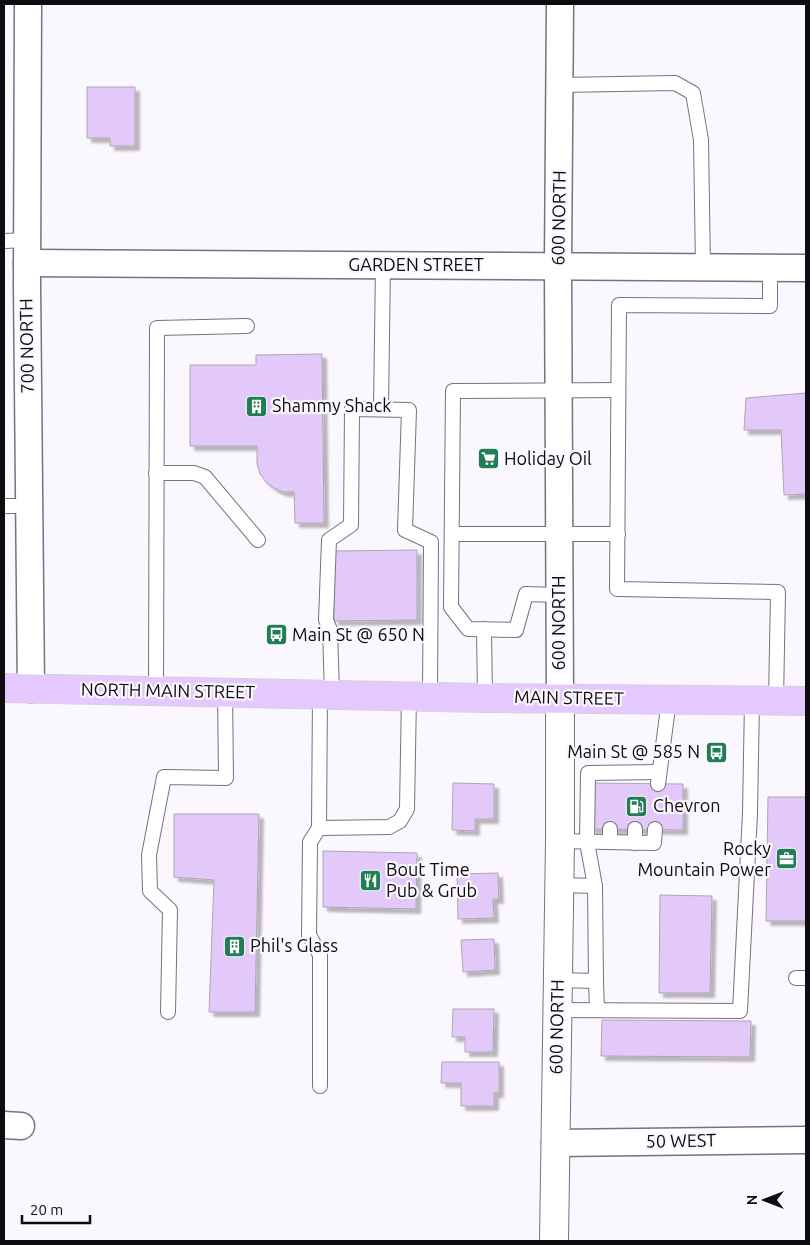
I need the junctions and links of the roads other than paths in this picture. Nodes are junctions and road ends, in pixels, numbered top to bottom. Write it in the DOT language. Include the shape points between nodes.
graph roads {
  1 [pos="28,4"];
  2 [pos="560,4"];
  3 [pos="560,86"];
  4 [pos="19,248"];
  5 [pos="383,265"];
  6 [pos="558,266"];
  7 [pos="702,267"];
  8 [pos="770,268"];
  9 [pos="806,268"];
  10 [pos="247,326"];
  11 [pos="558,389"];
  12 [pos="618,390"];
  13 [pos="381,410"];
  14 [pos="156,472"];
  15 [pos="4,506"];
  16 [pos="30,506"];
  17 [pos="452,534"];
  18 [pos="559,534"];
  19 [pos="618,534"];
  20 [pos="258,540"];
  21 [pos="559,594"];
  22 [pos="484,629"];
  23 [pos="4,688"];
  24 [pos="31,689"];
  25 [pos="156,691"];
  26 [pos="225,692"];
  27 [pos="326,694"];
  28 [pos="419,696"];
  29 [pos="485,698"];
  30 [pos="560,698"];
  31 [pos="669,700"];
  32 [pos="764,701"];
  33 [pos="806,701"];
  34 [pos="574,773"];
  35 [pos="319,828"];
  36 [pos="655,829"];
  37 [pos="560,841"];
  38 [pos="587,842"];
  39 [pos="559,885"];
  40 [pos="595,886"];
  41 [pos="558,980"];
  42 [pos="596,981"];
  43 [pos="557,1010"];
  44 [pos="597,1010"];
  45 [pos="168,1012"];
  46 [pos="320,1086"];
  47 [pos="806,1140"];
  48 [pos="555,1143"];
  49 [pos="554,1241"];
  1 -- 4 [label="street, 700 NORTH"];
  2 -- 3 [label="street, 600 NORTH"];
  3 -- 6 [label="street, 600 NORTH"];
  3 -- 7 [label="lane" via="675,83 693,93 701,140"];
  4 -- 5 [label="street, GARDEN STREET"];
  4 -- 16 [label="street, 700 NORTH"];
  5 -- 6 [label="street, GARDEN STREET"];
  5 -- 13 [label="lane"];
  6 -- 7 [label="street, GARDEN STREET"];
  6 -- 11 [label="street, 600 NORTH"];
  7 -- 8 [label="street, GARDEN STREET"];
  8 -- 9 [label="street, GARDEN STREET"];
  8 -- 12 [label="lane" via="770,306 619,305"];
  10 -- 14 [label="lane" via="157,328"];
  11 -- 12 [label="lane"];
  11 -- 17 [label="lane" via="453,391"];
  11 -- 18 [label="street, 600 NORTH"];
  12 -- 19 [label="lane"];
  13 -- 27 [label="lane" via="352,409 351,526 329,540 326,620 330,630"];
  13 -- 28 [label="lane" via="409,410 405,530 430,542"];
  14 -- 20 [label="lane" via="194,473 205,477"];
  14 -- 25 [label="lane"];
  15 -- 16 [label="lane"];
  16 -- 24 [label="street, 700 NORTH"];
  17 -- 18 [label="lane"];
  17 -- 22 [label="lane" via="451,607 468,629"];
  18 -- 19 [label="lane"];
  18 -- 21 [label="street, 600 NORTH"];
  19 -- 32 [label="lane" via="617,589 778,592"];
  21 -- 22 [label="lane" via="526,594 516,630"];
  21 -- 30 [label="street, 600 NORTH"];
  22 -- 29 [label="lane"];
  23 -- 24 [label="highway, NORTH MAIN STREET"];
  24 -- 25 [label="highway, NORTH MAIN STREET"];
  25 -- 26 [label="highway, NORTH MAIN STREET"];
  26 -- 27 [label="highway, NORTH MAIN STREET"];
  26 -- 45 [label="lane" via="226,778 164,777 149,855 150,891 170,910"];
  27 -- 28 [label="highway, MAIN STREET"];
  27 -- 35 [label="lane"];
  28 -- 29 [label="highway, MAIN STREET"];
  28 -- 35 [label="lane" via="407,810 400,821 389,827"];
  29 -- 30 [label="highway, MAIN STREET"];
  30 -- 31 [label="highway, MAIN STREET"];
  30 -- 34 [label="street, 600 NORTH"];
  31 -- 32 [label="highway, MAIN STREET"];
  31 -- 34 [label="lane" via="658,778 611,778"];
  32 -- 33 [label="highway, MAIN STREET"];
  32 -- 44 [label="lane" via="750,813 740,1011"];
  34 -- 37 [label="street, 600 NORTH"];
  34 -- 38 [label="lane"];
  35 -- 46 [label="lane" via="310,842 309,935 320,955"];
  36 -- 38 [label="lane" via="654,843 635,836 610,836"];
  37 -- 38 [label="lane"];
  37 -- 39 [label="street, 600 NORTH"];
  38 -- 40 [label="lane"];
  39 -- 40 [label="lane"];
  39 -- 41 [label="street, 600 NORTH"];
  40 -- 42 [label="lane"];
  41 -- 42 [label="lane"];
  41 -- 43 [label="street, 600 NORTH"];
  42 -- 44 [label="lane"];
  43 -- 44 [label="lane"];
  43 -- 48 [label="street, 600 NORTH"];
  47 -- 48 [label="street, 50 WEST"];
  48 -- 49 [label="street, 600 NORTH"];
}
